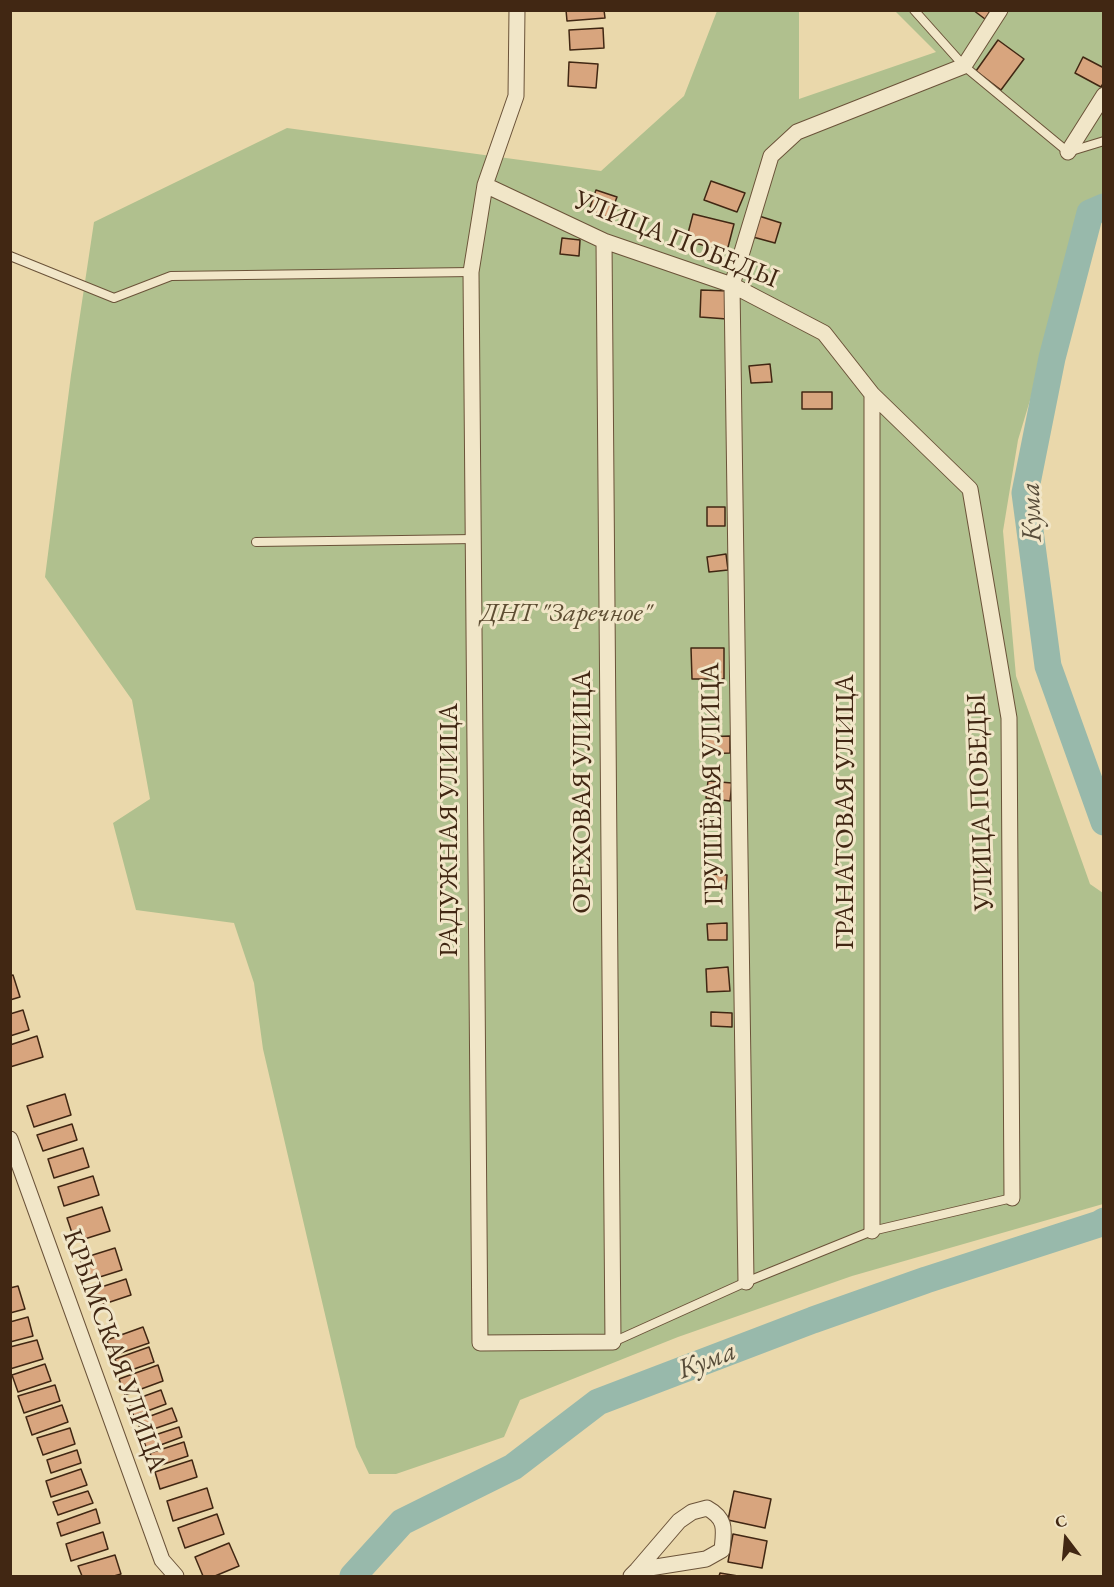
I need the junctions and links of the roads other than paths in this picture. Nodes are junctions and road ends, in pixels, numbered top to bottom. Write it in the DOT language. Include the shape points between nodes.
graph roads {
  1 [pos="517,10"];
  2 [pos="914,10"];
  3 [pos="1000,10"];
  4 [pos="964,66"];
  5 [pos="1104,95"];
  6 [pos="1104,141"];
  7 [pos="1068,152"];
  8 [pos="485,185"];
  9 [pos="604,241"];
  10 [pos="10,256"];
  11 [pos="471,272"];
  12 [pos="732,285"];
  13 [pos="872,394"];
  14 [pos="474,539"];
  15 [pos="256,542"];
  16 [pos="10,1139"];
  17 [pos="1012,1198"];
  18 [pos="872,1231"];
  19 [pos="746,1282"];
  20 [pos="613,1342"];
  21 [pos="634,1573"];
  22 [pos="176,1576"];
  1 -- 8 [label="street" via="516,96"];
  2 -- 4 [label="lane"];
  3 -- 4 [label="street"];
  4 -- 7 [label="lane"];
  4 -- 12 [label="street, ГРУШЁВАЯ УЛИЦА" via="797,132 771,156"];
  5 -- 7 [label="street"];
  6 -- 7 [label="lane"];
  8 -- 9 [label="street, УЛИЦА ПОБЕДЫ"];
  8 -- 11 [label="street, РАДУЖНАЯ УЛИЦА"];
  9 -- 12 [label="street, УЛИЦА ПОБЕДЫ"];
  9 -- 20 [label="street, ОРЕХОВАЯ УЛИЦА"];
  10 -- 11 [label="lane" via="114,298 171,276"];
  11 -- 14 [label="street, РАДУЖНАЯ УЛИЦА"];
  12 -- 13 [label="street, УЛИЦА ПОБЕДЫ" via="824,333"];
  12 -- 19 [label="street, ГРУШЁВАЯ УЛИЦА"];
  13 -- 17 [label="street, УЛИЦА ПОБЕДЫ" via="970,489 1009,718"];
  13 -- 18 [label="street, ГРАНАТОВАЯ УЛИЦА"];
  14 -- 15 [label="lane"];
  14 -- 20 [label="street, РАДУЖНАЯ УЛИЦА" via="480,1343"];
  16 -- 22 [label="street, КРЫМСКАЯ УЛИЦА" via="162,1560"];
  17 -- 18 [label="lane"];
  18 -- 19 [label="lane"];
  19 -- 20 [label="lane"];
  21 -- 21 [label="street" via="679,1521 707,1508 718,1514 724,1529 722,1550 706,1559"];
}
